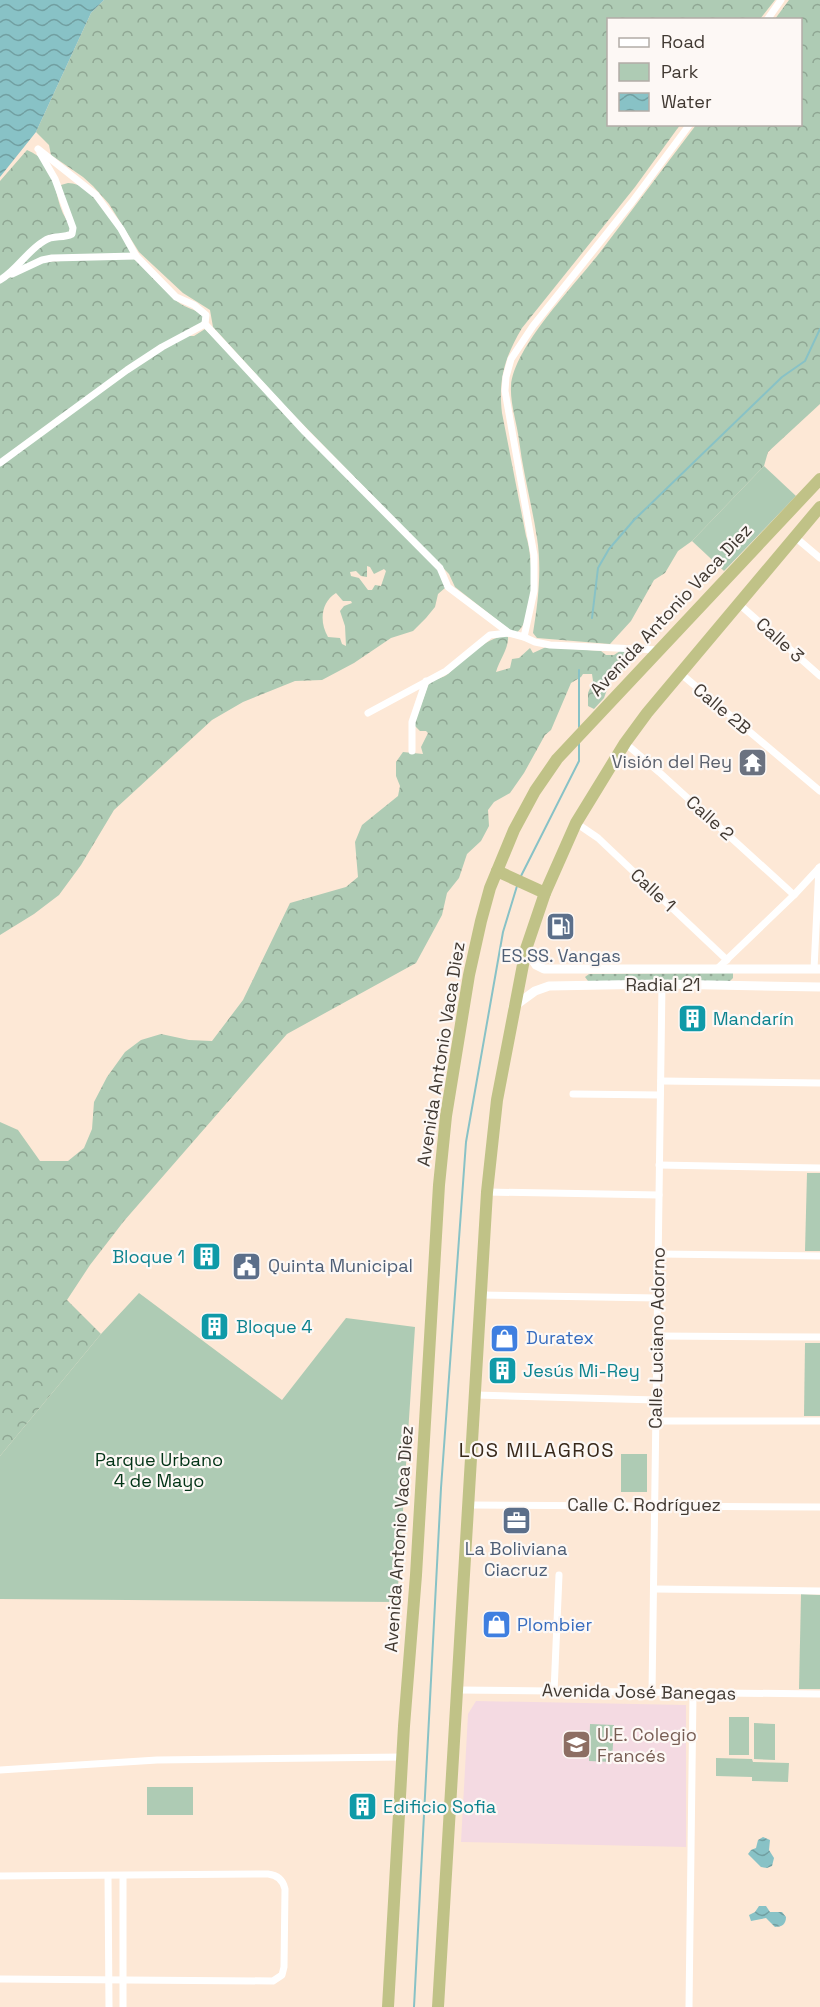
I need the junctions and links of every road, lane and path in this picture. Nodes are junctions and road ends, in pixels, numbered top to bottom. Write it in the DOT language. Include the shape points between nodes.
graph roads {
  1 [pos="781,0"];
  2 [pos="768,18"];
  3 [pos="689,126"];
  4 [pos="136,256"];
  5 [pos="9,275"];
  6 [pos="0,280"];
  7 [pos="206,324"];
  8 [pos="0,463"];
  9 [pos="820,479"];
  10 [pos="820,507"];
  11 [pos="794,536"];
  12 [pos="820,558"];
  13 [pos="739,604"];
  14 [pos="509,633"];
  15 [pos="524,637"];
  16 [pos="659,650"];
  17 [pos="680,673"];
  18 [pos="820,676"];
  19 [pos="426,681"];
  20 [pos="368,713"];
  21 [pos="625,743"];
  22 [pos="412,751"];
  23 [pos="820,791"];
  24 [pos="576,823"];
  25 [pos="819,868"];
  26 [pos="500,872"];
  27 [pos="545,892"];
  28 [pos="794,895"];
  29 [pos="526,949"];
  30 [pos="727,960"];
  31 [pos="718,968"];
  32 [pos="817,969"];
  33 [pos="578,970"];
  34 [pos="577,984"];
  35 [pos="662,984"];
  36 [pos="820,987"];
  37 [pos="513,1007"];
  38 [pos="661,1081"];
  39 [pos="820,1083"];
  40 [pos="573,1094"];
  41 [pos="660,1095"];
  42 [pos="659,1165"];
  43 [pos="820,1168"];
  44 [pos="487,1192"];
  45 [pos="659,1195"];
  46 [pos="658,1254"];
  47 [pos="820,1256"];
  48 [pos="482,1294"];
  49 [pos="658,1298"];
  50 [pos="657,1336"];
  51 [pos="820,1337"];
  52 [pos="476,1395"];
  53 [pos="656,1400"];
  54 [pos="656,1421"];
  55 [pos="820,1421"];
  56 [pos="469,1504"];
  57 [pos="655,1505"];
  58 [pos="820,1507"];
  59 [pos="559,1575"];
  60 [pos="654,1589"];
  61 [pos="820,1591"];
  62 [pos="458,1690"];
  63 [pos="554,1692"];
  64 [pos="652,1693"];
  65 [pos="693,1693"];
  66 [pos="820,1694"];
  67 [pos="403,1757"];
  68 [pos="0,1770"];
  69 [pos="0,1876"];
  70 [pos="108,1876"];
  71 [pos="123,1876"];
  72 [pos="0,1979"];
  73 [pos="109,1979"];
  74 [pos="123,1979"];
  75 [pos="109,2007"];
  76 [pos="123,2007"];
  77 [pos="388,2007"];
  78 [pos="438,2007"];
  79 [pos="689,2007"];
  1 -- 2 [label="street"];
  3 -- 15 [label="street" via="532,326 511,359 505,391 534,555 534,591"];
  4 -- 5 [label="street" via="52,258"];
  4 -- 5 [label="street" via="96,195 38,149 55,179 72,234 42,242"];
  4 -- 7 [label="street" via="176,297 206,315"];
  5 -- 6 [label="street"];
  7 -- 8 [label="street" via="144,358"];
  7 -- 14 [label="street" via="305,432 440,568 448,586"];
  9 -- 16 [label="highway, Avenida Antonio Vaca Diez"];
  10 -- 11 [label="highway"];
  11 -- 12 [label="street"];
  11 -- 13 [label="highway"];
  13 -- 17 [label="highway"];
  13 -- 18 [label="street, Calle 3"];
  14 -- 15 [label="street"];
  14 -- 19 [label="street" via="490,635 446,671"];
  15 -- 16 [label="street" via="550,645"];
  16 -- 26 [label="highway, Avenida Antonio Vaca Diez" via="557,759 514,830"];
  17 -- 21 [label="highway"];
  17 -- 23 [label="street, Calle 2B"];
  19 -- 20 [label="street"];
  19 -- 22 [label="street" via="412,722"];
  21 -- 24 [label="highway"];
  21 -- 28 [label="street, Calle 2"];
  24 -- 27 [label="highway"];
  24 -- 30 [label="street, Calle 1" via="598,838"];
  25 -- 28 [label="street"];
  25 -- 32 [label="street"];
  26 -- 27 [label="highway"];
  26 -- 67 [label="highway, Avenida Antonio Vaca Diez" via="481,921 469,975 446,1116"];
  27 -- 29 [label="highway"];
  28 -- 30 [label="street"];
  29 -- 33 [label="street, Radial 21" via="536,965 544,969"];
  29 -- 37 [label="highway"];
  30 -- 31 [label="street"];
  31 -- 32 [label="street, Radial 21"];
  31 -- 33 [label="street, Radial 21"];
  33 -- 34 [label="street"];
  34 -- 35 [label="street, Radial 21"];
  34 -- 37 [label="street, Radial 21" via="535,991"];
  35 -- 36 [label="street, Radial 21"];
  35 -- 38 [label="street, Calle Luciano Adorno"];
  37 -- 44 [label="highway"];
  38 -- 39 [label="street"];
  38 -- 41 [label="street, Calle Luciano Adorno"];
  40 -- 41 [label="street"];
  41 -- 42 [label="street, Calle Luciano Adorno"];
  42 -- 43 [label="street"];
  42 -- 45 [label="street, Calle Luciano Adorno"];
  44 -- 45 [label="street"];
  44 -- 48 [label="highway"];
  45 -- 46 [label="street, Calle Luciano Adorno"];
  46 -- 47 [label="street"];
  46 -- 49 [label="street, Calle Luciano Adorno"];
  48 -- 49 [label="street"];
  48 -- 52 [label="highway"];
  49 -- 50 [label="street, Calle Luciano Adorno"];
  50 -- 51 [label="street"];
  50 -- 53 [label="street, Calle Luciano Adorno"];
  52 -- 53 [label="street"];
  52 -- 56 [label="highway"];
  53 -- 54 [label="street, Calle Luciano Adorno"];
  54 -- 55 [label="street"];
  54 -- 57 [label="street, Calle Luciano Adorno"];
  56 -- 57 [label="street, Calle C. Rodríguez"];
  56 -- 62 [label="highway"];
  57 -- 58 [label="street, Calle C. Rodríguez"];
  57 -- 60 [label="street, Calle Luciano Adorno"];
  59 -- 63 [label="street"];
  60 -- 61 [label="street"];
  60 -- 64 [label="street, Calle Luciano Adorno"];
  62 -- 63 [label="street, Avenida José Banegas"];
  62 -- 78 [label="highway"];
  63 -- 64 [label="street, Avenida José Banegas"];
  64 -- 65 [label="street, Avenida José Banegas"];
  65 -- 66 [label="street, Avenida José Banegas"];
  65 -- 79 [label="street"];
  67 -- 68 [label="street" via="158,1760"];
  67 -- 77 [label="highway, Avenida Antonio Vaca Diez"];
  69 -- 70 [label="street"];
  70 -- 71 [label="street"];
  70 -- 73 [label="street"];
  71 -- 74 [label="street"];
  71 -- 74 [label="street" via="268,1874 278,1876 285,1889 284,1967 277,1980"];
  72 -- 73 [label="street"];
  73 -- 74 [label="street"];
  73 -- 75 [label="street"];
  74 -- 76 [label="street"];
}
